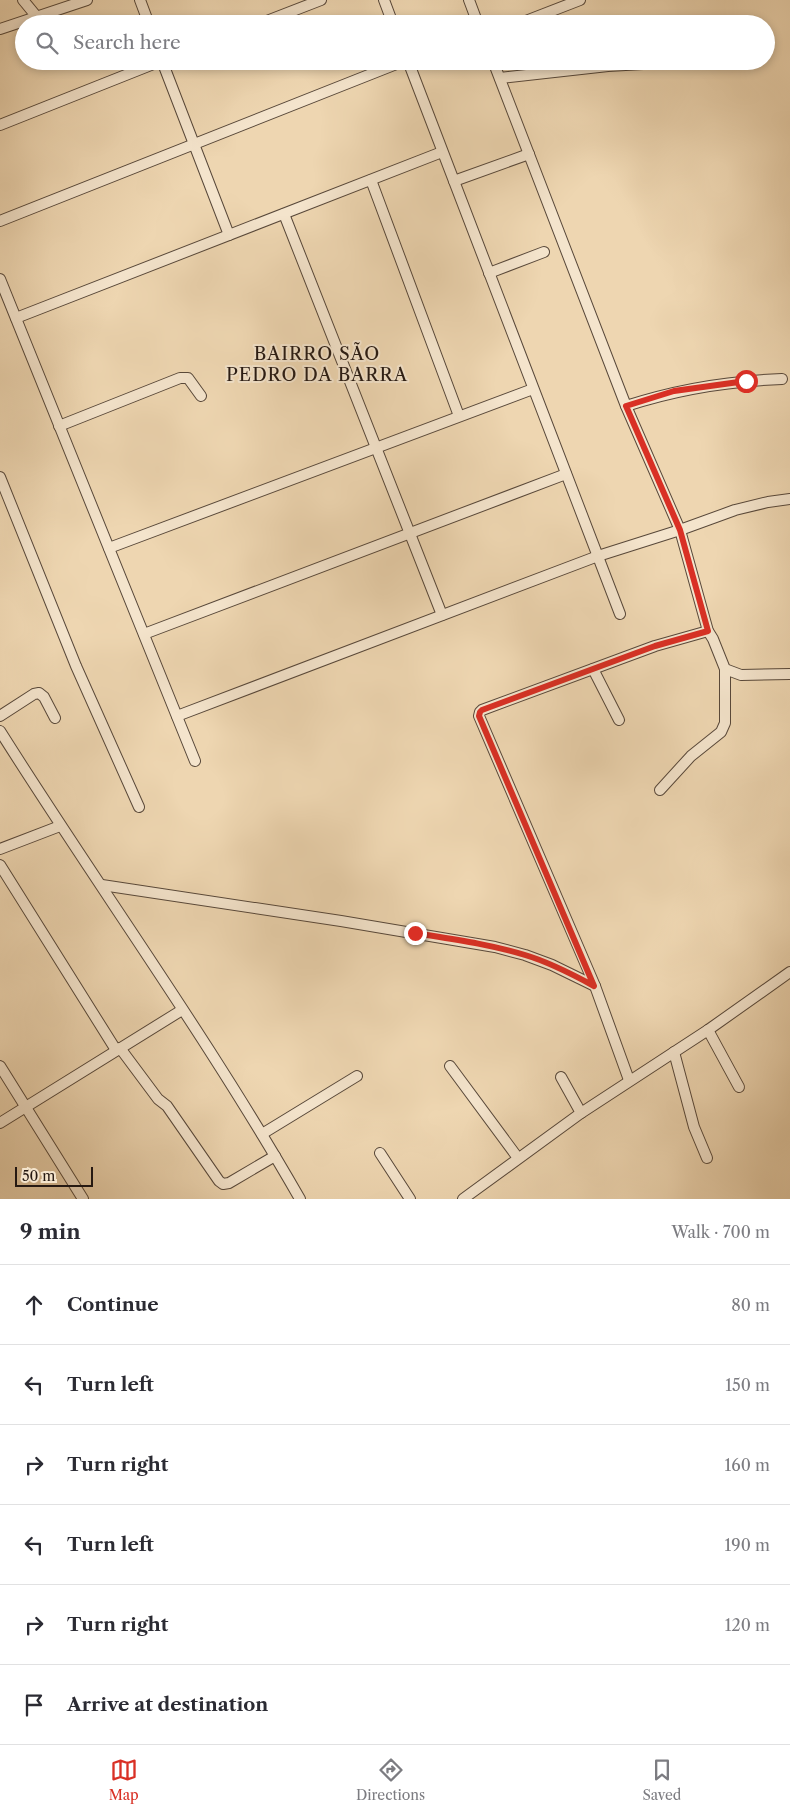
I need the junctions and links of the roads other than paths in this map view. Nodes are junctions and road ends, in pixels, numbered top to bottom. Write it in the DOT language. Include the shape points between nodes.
graph roads {
  1 [pos="23,0"];
  2 [pos="87,0"];
  3 [pos="140,0"];
  4 [pos="321,0"];
  5 [pos="384,0"];
  6 [pos="469,0"];
  7 [pos="580,0"];
  8 [pos="35,15"];
  9 [pos="43,15"];
  10 [pos="146,15"];
  11 [pos="282,15"];
  12 [pos="390,15"];
  13 [pos="475,15"];
  14 [pos="541,15"];
  15 [pos="15,24"];
  16 [pos="0,29"];
  17 [pos="139,70"];
  18 [pos="165,70"];
  19 [pos="381,70"];
  20 [pos="411,70"];
  21 [pos="497,70"];
  22 [pos="572,70"];
  23 [pos="500,78"];
  24 [pos="0,125"];
  25 [pos="194,144"];
  26 [pos="442,152"];
  27 [pos="529,154"];
  28 [pos="371,180"];
  29 [pos="454,181"];
  30 [pos="284,214"];
  31 [pos="0,221"];
  32 [pos="229,235"];
  33 [pos="544,252"];
  34 [pos="489,273"];
  35 [pos="0,279"];
  36 [pos="16,318"];
  37 [pos="782,379"];
  38 [pos="534,388"];
  39 [pos="201,396"];
  40 [pos="626,406"];
  41 [pos="460,416"];
  42 [pos="60,426"];
  43 [pos="377,448"];
  44 [pos="566,474"];
  45 [pos="0,477"];
  46 [pos="790,499"];
  47 [pos="680,530"];
  48 [pos="410,533"];
  49 [pos="109,548"];
  50 [pos="598,556"];
  51 [pos="620,614"];
  52 [pos="442,615"];
  53 [pos="708,631"];
  54 [pos="144,634"];
  55 [pos="593,669"];
  56 [pos="725,669"];
  57 [pos="790,674"];
  58 [pos="0,716"];
  59 [pos="177,716"];
  60 [pos="55,718"];
  61 [pos="619,720"];
  62 [pos="0,731"];
  63 [pos="195,761"];
  64 [pos="660,790"];
  65 [pos="140,807"];
  66 [pos="60,826"];
  67 [pos="0,849"];
  68 [pos="0,865"];
  69 [pos="102,885"];
  70 [pos="790,972"];
  71 [pos="594,986"];
  72 [pos="182,1010"];
  73 [pos="708,1030"];
  74 [pos="118,1049"];
  75 [pos="674,1052"];
  76 [pos="0,1066"];
  77 [pos="450,1066"];
  78 [pos="357,1076"];
  79 [pos="560,1077"];
  80 [pos="629,1080"];
  81 [pos="739,1087"];
  82 [pos="26,1106"];
  83 [pos="581,1113"];
  84 [pos="0,1122"];
  85 [pos="262,1134"];
  86 [pos="380,1153"];
  87 [pos="275,1156"];
  88 [pos="518,1158"];
  89 [pos="707,1158"];
  90 [pos="83,1199"];
  91 [pos="300,1199"];
  92 [pos="410,1199"];
  93 [pos="462,1199"];
  1 -- 8 [label="street"];
  2 -- 9 [label="street"];
  3 -- 10 [label="street"];
  4 -- 11 [label="street"];
  5 -- 12 [label="street"];
  6 -- 13 [label="street"];
  7 -- 14 [label="street"];
  15 -- 16 [label="street"];
  17 -- 24 [label="street"];
  18 -- 25 [label="street"];
  19 -- 25 [label="street"];
  20 -- 26 [label="street"];
  21 -- 23 [label="street"];
  22 -- 23 [label="street"];
  23 -- 27 [label="street"];
  25 -- 31 [label="street"];
  25 -- 32 [label="street"];
  26 -- 28 [label="street"];
  26 -- 29 [label="street"];
  27 -- 29 [label="street"];
  27 -- 40 [label="street"];
  28 -- 30 [label="street"];
  28 -- 41 [label="street"];
  29 -- 34 [label="street"];
  30 -- 32 [label="street"];
  30 -- 43 [label="street"];
  32 -- 36 [label="street"];
  33 -- 34 [label="street"];
  34 -- 38 [label="street"];
  35 -- 36 [label="street"];
  36 -- 42 [label="street"];
  37 -- 40 [label="street" via="674,391"];
  38 -- 41 [label="street"];
  38 -- 44 [label="street"];
  39 -- 42 [label="street" via="188,378 180,378"];
  40 -- 47 [label="street"];
  41 -- 43 [label="street"];
  42 -- 49 [label="street"];
  43 -- 48 [label="street"];
  43 -- 49 [label="street"];
  44 -- 48 [label="street"];
  44 -- 50 [label="street"];
  45 -- 65 [label="street" via="76,666"];
  46 -- 47 [label="street" via="735,510"];
  47 -- 50 [label="street"];
  47 -- 53 [label="street"];
  48 -- 52 [label="street"];
  48 -- 54 [label="street"];
  49 -- 54 [label="street"];
  50 -- 51 [label="street"];
  50 -- 52 [label="street"];
  52 -- 59 [label="street"];
  53 -- 55 [label="street"];
  53 -- 56 [label="street"];
  54 -- 59 [label="street"];
  55 -- 61 [label="street"];
  55 -- 71 [label="street" via="482,710 479,716"];
  56 -- 57 [label="street" via="741,675"];
  56 -- 64 [label="street" via="725,723 721,732 691,756"];
  58 -- 60 [label="street" via="38,693 44,697"];
  59 -- 63 [label="street"];
  62 -- 66 [label="street"];
  66 -- 67 [label="street"];
  66 -- 69 [label="street"];
  68 -- 74 [label="street"];
  69 -- 71 [label="street" via="495,947 552,965"];
  69 -- 72 [label="street"];
  70 -- 73 [label="street"];
  71 -- 80 [label="street"];
  72 -- 74 [label="street"];
  72 -- 85 [label="street"];
  73 -- 75 [label="street"];
  73 -- 81 [label="street"];
  74 -- 82 [label="street"];
  74 -- 87 [label="street" via="167,1106 218,1181 229,1183"];
  75 -- 80 [label="street"];
  75 -- 89 [label="street" via="694,1127"];
  76 -- 82 [label="street"];
  77 -- 88 [label="street"];
  78 -- 85 [label="street"];
  79 -- 83 [label="street"];
  80 -- 83 [label="street"];
  82 -- 84 [label="street"];
  82 -- 90 [label="street"];
  83 -- 88 [label="street"];
  85 -- 87 [label="street"];
  86 -- 92 [label="street"];
  87 -- 91 [label="street"];
  88 -- 93 [label="street"];
}
